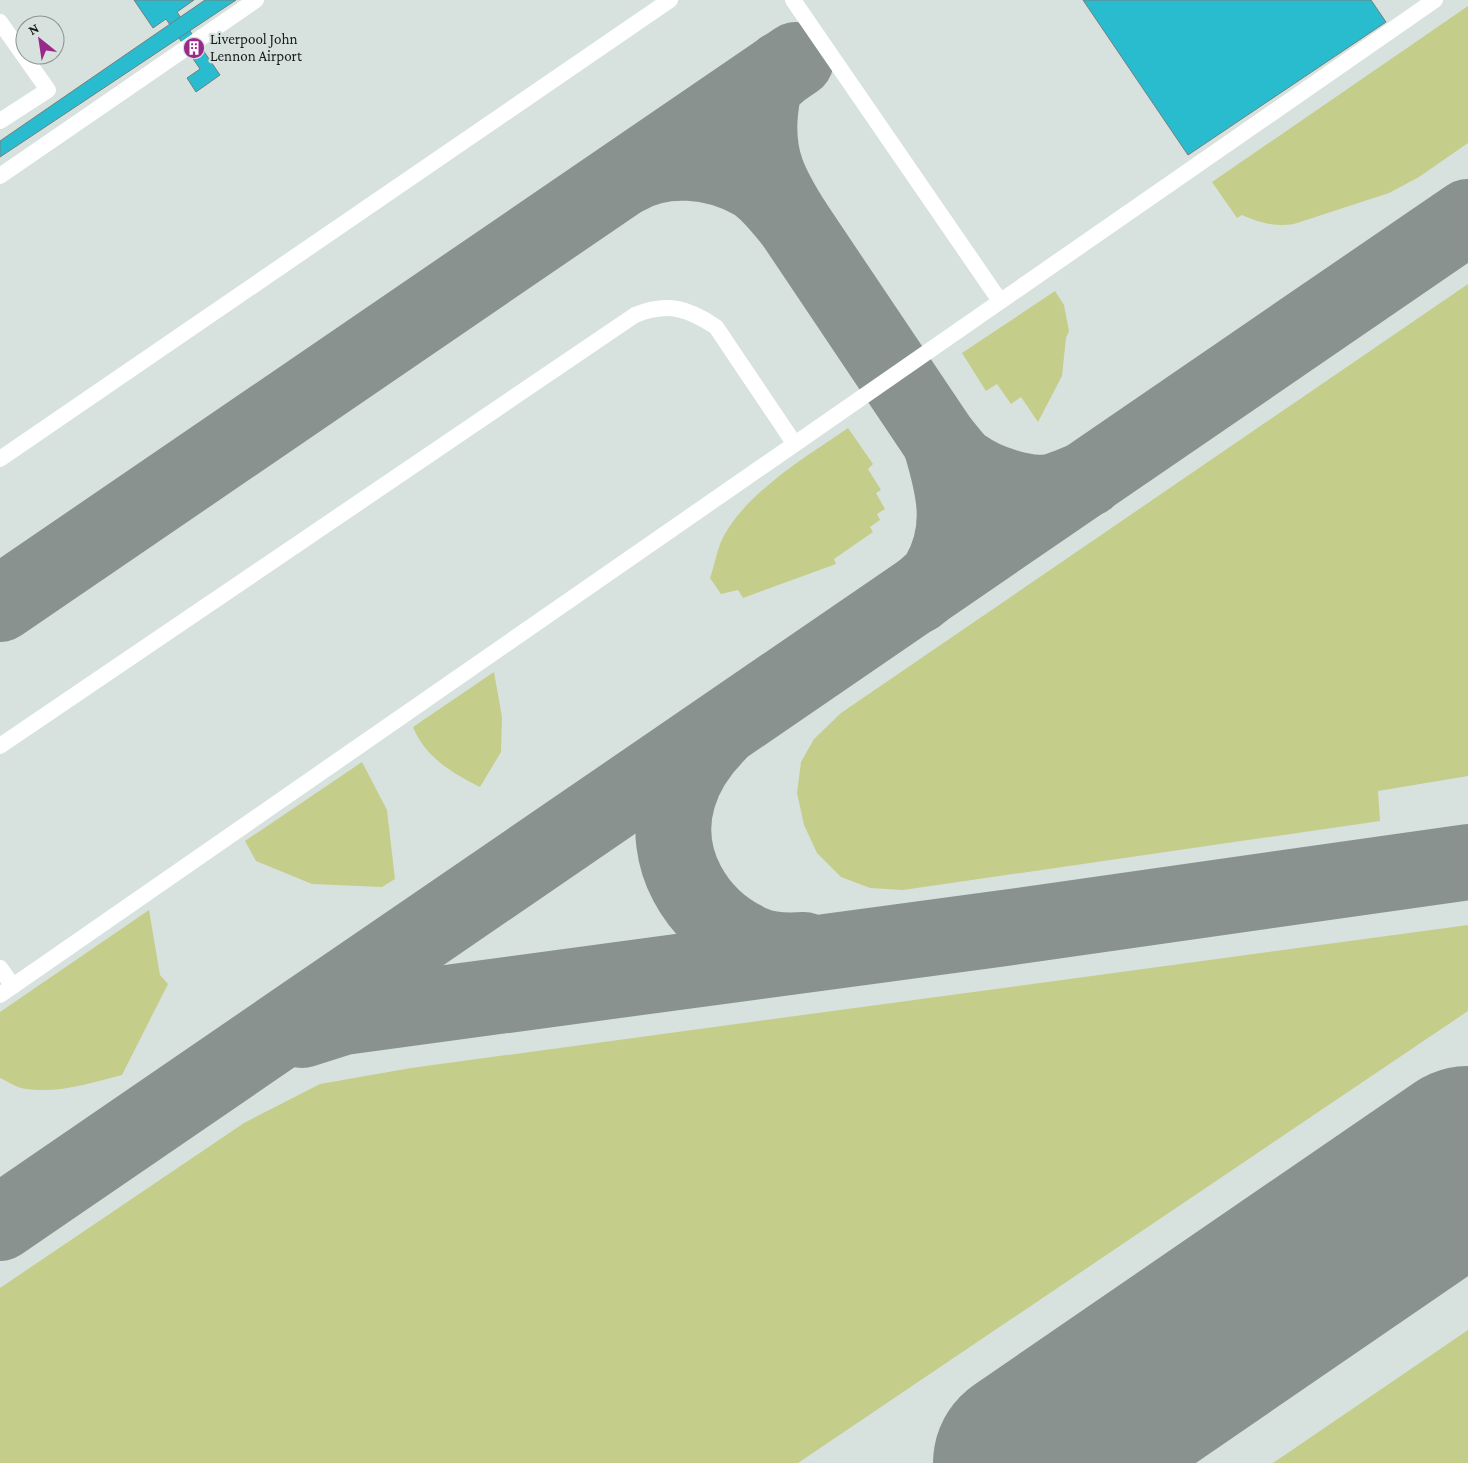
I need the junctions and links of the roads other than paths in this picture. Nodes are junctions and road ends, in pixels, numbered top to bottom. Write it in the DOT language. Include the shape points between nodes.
graph roads {
  1 [pos="256,0"];
  2 [pos="670,0"];
  3 [pos="794,0"];
  4 [pos="1435,0"];
  5 [pos="0,22"];
  6 [pos="0,121"];
  7 [pos="0,176"];
  8 [pos="1000,301"];
  9 [pos="794,443"];
  10 [pos="0,459"];
  11 [pos="0,746"];
  12 [pos="0,968"];
  13 [pos="6,990"];
  1 -- 7 [label="lane"];
  2 -- 10 [label="lane"];
  3 -- 8 [label="lane"];
  4 -- 8 [label="lane"];
  5 -- 6 [label="lane" via="48,90"];
  8 -- 9 [label="lane"];
  9 -- 11 [label="lane" via="716,328 700,316 667,307 635,315"];
  9 -- 13 [label="lane"];
  12 -- 13 [label="lane"];
}
